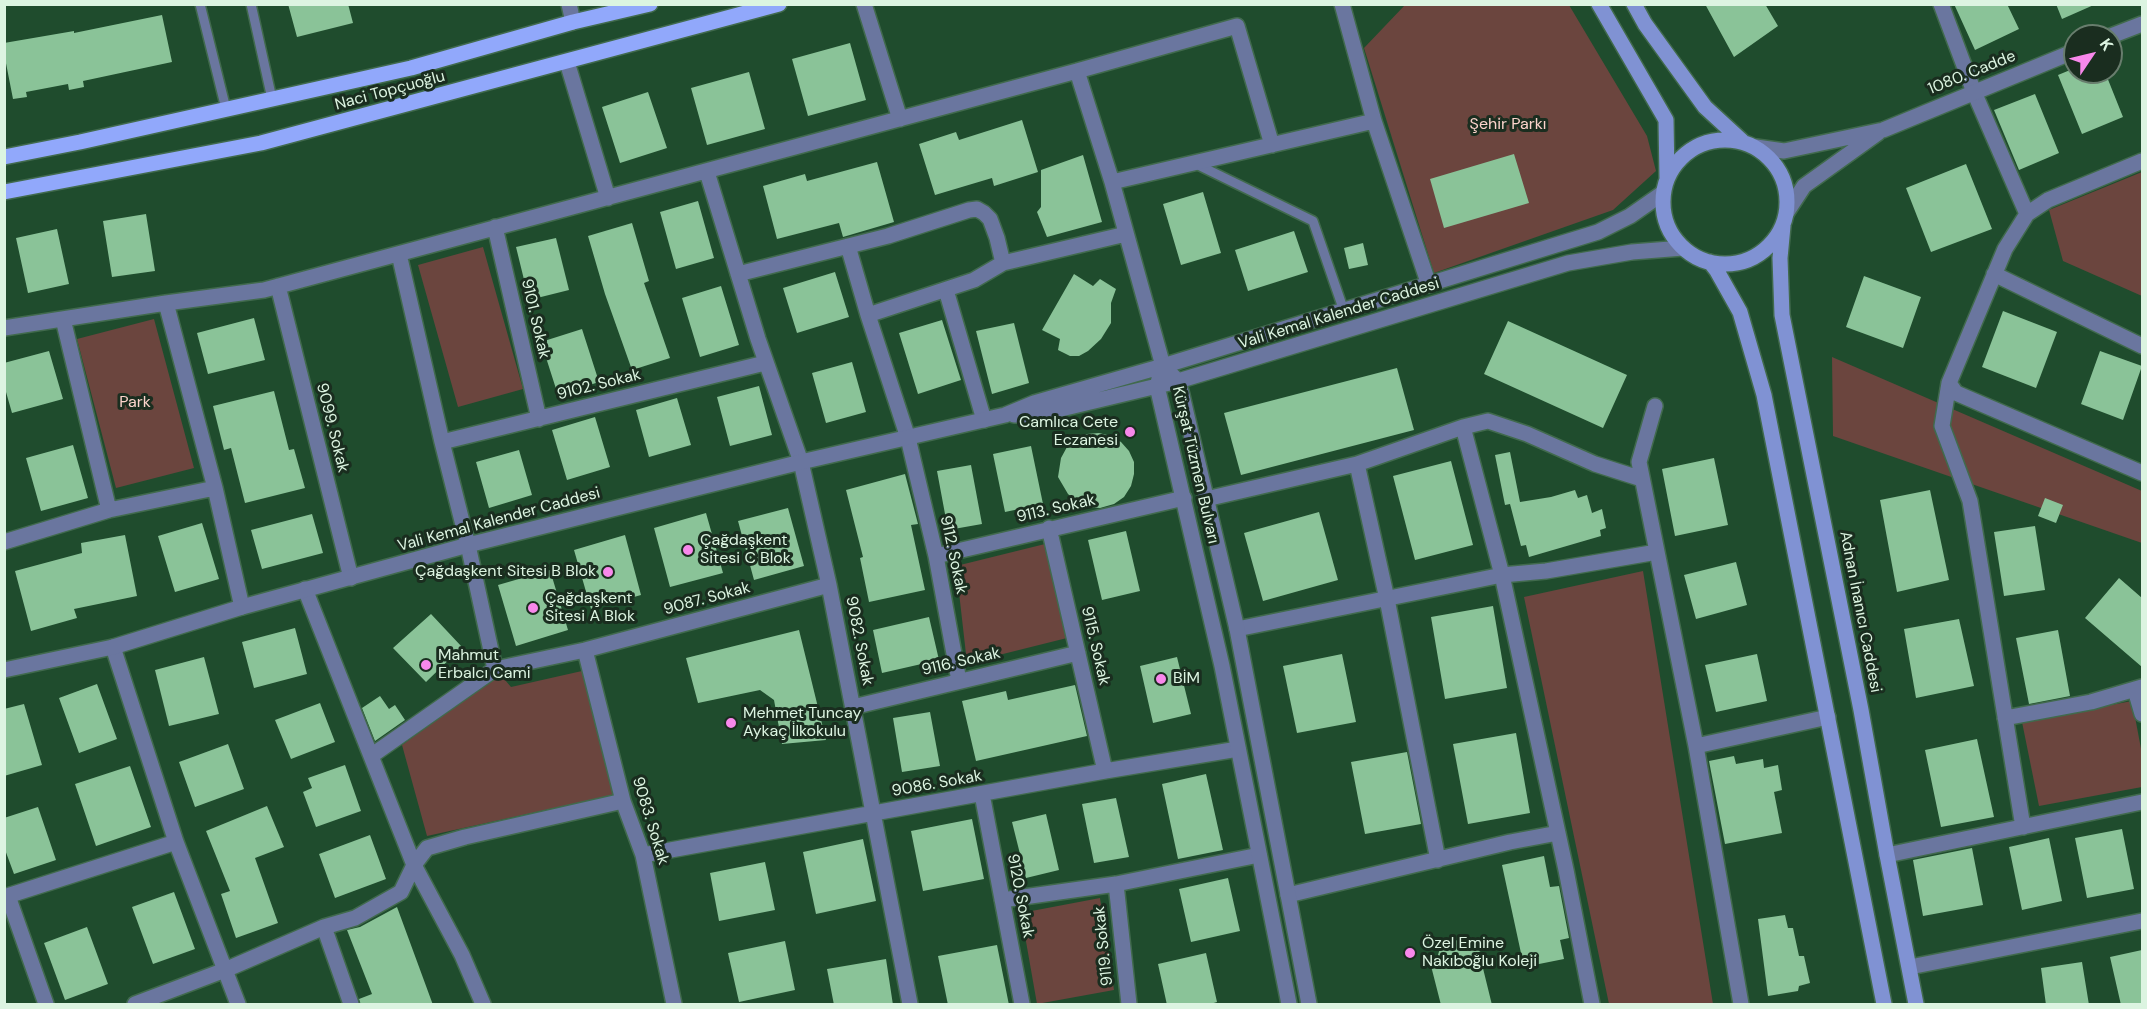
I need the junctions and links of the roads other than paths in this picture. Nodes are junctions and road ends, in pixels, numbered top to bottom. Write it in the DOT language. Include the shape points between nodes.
graph roads {
  1 [pos="200,4"];
  2 [pos="251,4"];
  3 [pos="569,4"];
  4 [pos="650,4"];
  5 [pos="779,4"];
  6 [pos="864,4"];
  7 [pos="1342,4"];
  8 [pos="1599,4"];
  9 [pos="1634,4"];
  10 [pos="1941,4"];
  11 [pos="573,22"];
  12 [pos="2142,24"];
  13 [pos="2123,31"];
  14 [pos="2063,56"];
  15 [pos="567,62"];
  16 [pos="1077,71"];
  17 [pos="1974,92"];
  18 [pos="272,99"];
  19 [pos="226,110"];
  20 [pos="900,119"];
  21 [pos="1374,121"];
  22 [pos="1883,130"];
  23 [pos="1749,144"];
  24 [pos="1272,145"];
  25 [pos="4,157"];
  26 [pos="2142,161"];
  27 [pos="1195,163"];
  28 [pos="707,172"];
  29 [pos="1112,182"];
  30 [pos="1665,185"];
  31 [pos="4,192"];
  32 [pos="608,198"];
  33 [pos="2027,214"];
  34 [pos="1785,219"];
  35 [pos="495,227"];
  36 [pos="1126,234"];
  37 [pos="848,246"];
  38 [pos="1683,248"];
  39 [pos="399,254"];
  40 [pos="1710,262"];
  41 [pos="1003,263"];
  42 [pos="1994,273"];
  43 [pos="738,274"];
  44 [pos="1429,285"];
  45 [pos="278,286"];
  46 [pos="946,290"];
  47 [pos="166,303"];
  48 [pos="1344,311"];
  49 [pos="868,315"];
  50 [pos="63,319"];
  51 [pos="4,328"];
  52 [pos="2142,346"];
  53 [pos="765,363"];
  54 [pos="1163,366"];
  55 [pos="1178,381"];
  56 [pos="1949,383"];
  57 [pos="1157,386"];
  58 [pos="1655,406"];
  59 [pos="1005,415"];
  60 [pos="539,419"];
  61 [pos="984,420"];
  62 [pos="1463,427"];
  63 [pos="908,438"];
  64 [pos="442,442"];
  65 [pos="801,462"];
  66 [pos="1357,464"];
  67 [pos="2142,473"];
  68 [pos="1642,479"];
  69 [pos="214,488"];
  70 [pos="1184,498"];
  71 [pos="1206,499"];
  72 [pos="109,510"];
  73 [pos="1049,528"];
  74 [pos="4,542"];
  75 [pos="468,545"];
  76 [pos="1657,552"];
  77 [pos="936,556"];
  78 [pos="1502,575"];
  79 [pos="351,578"];
  80 [pos="829,585"];
  81 [pos="305,589"];
  82 [pos="1387,599"];
  83 [pos="242,607"];
  84 [pos="1237,629"];
  85 [pos="113,647"];
  86 [pos="585,650"];
  87 [pos="1078,654"];
  88 [pos="495,669"];
  89 [pos="4,670"];
  90 [pos="959,681"];
  91 [pos="2138,689"];
  92 [pos="853,707"];
  93 [pos="2142,714"];
  94 [pos="1828,717"];
  95 [pos="2005,718"];
  96 [pos="1696,746"];
  97 [pos="1238,749"];
  98 [pos="371,756"];
  99 [pos="1105,771"];
  100 [pos="982,794"];
  101 [pos="623,801"];
  102 [pos="2142,802"];
  103 [pos="874,813"];
  104 [pos="2023,827"];
  105 [pos="1558,833"];
  106 [pos="176,842"];
  107 [pos="643,855"];
  108 [pos="1259,855"];
  109 [pos="1887,855"];
  110 [pos="1438,860"];
  111 [pos="414,864"];
  112 [pos="1116,884"];
  113 [pos="1288,895"];
  114 [pos="6,896"];
  115 [pos="1002,900"];
  116 [pos="2142,921"];
  117 [pos="324,927"];
  118 [pos="1910,967"];
  119 [pos="225,970"];
  120 [pos="46,1005"];
  121 [pos="135,1005"];
  122 [pos="238,1005"];
  123 [pos="351,1005"];
  124 [pos="483,1005"];
  125 [pos="674,1005"];
  126 [pos="910,1005"];
  127 [pos="1022,1005"];
  128 [pos="1129,1005"];
  129 [pos="1289,1005"];
  130 [pos="1309,1005"];
  131 [pos="1592,1005"];
  132 [pos="1741,1005"];
  133 [pos="1884,1005"];
  134 [pos="1916,1005"];
  1 -- 19 [label="lane"];
  2 -- 18 [label="lane"];
  3 -- 11 [label="street"];
  4 -- 11 [label="main road, Naci Topçuoğlu"];
  5 -- 15 [label="main road, Naci Topçuoğlu"];
  6 -- 20 [label="street"];
  7 -- 21 [label="street"];
  8 -- 30 [label="main road" via="1666,120"];
  9 -- 23 [label="main road" via="1705,107"];
  10 -- 17 [label="street"];
  11 -- 18 [label="main road, Naci Topçuoğlu" via="411,68"];
  12 -- 13 [label="street"];
  14 -- 17 [label="street, 1080. Cadde"];
  15 -- 31 [label="main road, Naci Topçuoğlu" via="261,143"];
  15 -- 32 [label="street"];
  16 -- 20 [label="street"];
  16 -- 24 [label="street" via="1237,26"];
  16 -- 29 [label="street"];
  17 -- 22 [label="street, 1080. Cadde"];
  17 -- 33 [label="street"];
  18 -- 19 [label="main road, Naci Topçuoğlu"];
  19 -- 25 [label="main road, Naci Topçuoğlu"];
  20 -- 28 [label="street"];
  21 -- 24 [label="street"];
  21 -- 44 [label="street"];
  22 -- 23 [label="street, 1080. Cadde" via="1784,151"];
  22 -- 34 [label="street, 1080. Cadde" via="1804,186"];
  23 -- 30 [label="main road" via="1724,139 1706,142 1676,162"];
  23 -- 34 [label="main road" via="1768,156 1785,182"];
  24 -- 27 [label="street"];
  26 -- 33 [label="street" via="2048,200"];
  27 -- 29 [label="street"];
  27 -- 48 [label="lane" via="1313,221"];
  28 -- 32 [label="street"];
  28 -- 43 [label="street, 9082. Sokak"];
  29 -- 36 [label="street"];
  30 -- 38 [label="main road" via="1666,223"];
  30 -- 44 [label="street, Vali Kemal Kalender Caddesi" via="1630,216 1598,232"];
  32 -- 35 [label="street"];
  33 -- 42 [label="street"];
  34 -- 40 [label="main road" via="1776,239 1753,258 1732,264"];
  34 -- 109 [label="main road, Adnan İnanıcı Caddesi" via="1780,258 1782,315 1862,710"];
  35 -- 39 [label="street"];
  35 -- 60 [label="street, 9101. Sokak"];
  36 -- 41 [label="street"];
  36 -- 54 [label="street"];
  37 -- 41 [label="street" via="977,209 990,219"];
  37 -- 43 [label="street"];
  37 -- 49 [label="street, 9112. Sokak"];
  38 -- 40 [label="main road"];
  38 -- 55 [label="street, Vali Kemal Kalender Caddesi" via="1568,263"];
  39 -- 45 [label="street"];
  39 -- 64 [label="street"];
  40 -- 94 [label="main road" via="1740,312 1764,395"];
  41 -- 46 [label="street"];
  42 -- 52 [label="street"];
  42 -- 56 [label="street"];
  43 -- 53 [label="street, 9082. Sokak"];
  44 -- 48 [label="street, Vali Kemal Kalender Caddesi"];
  45 -- 47 [label="street"];
  45 -- 79 [label="street, 9099. Sokak"];
  46 -- 49 [label="street"];
  46 -- 61 [label="street"];
  47 -- 50 [label="street"];
  47 -- 69 [label="street"];
  48 -- 54 [label="street, Vali Kemal Kalender Caddesi"];
  49 -- 63 [label="street, 9112. Sokak"];
  50 -- 51 [label="street"];
  50 -- 72 [label="street"];
  53 -- 60 [label="street, 9102. Sokak"];
  53 -- 65 [label="street, 9082. Sokak"];
  54 -- 55 [label="street, Kürşat Tüzmen Bulvarı"];
  54 -- 57 [label="street, Kürşat Tüzmen Bulvarı"];
  54 -- 59 [label="street, Vali Kemal Kalender Caddesi"];
  55 -- 57 [label="street, Vali Kemal Kalender Caddesi"];
  55 -- 71 [label="street, Kürşat Tüzmen Bulvarı"];
  56 -- 67 [label="street" via="1956,393"];
  56 -- 95 [label="street" via="1942,426 1971,501"];
  57 -- 59 [label="street, Vali Kemal Kalender Caddesi" via="1036,415"];
  57 -- 70 [label="street, Kürşat Tüzmen Bulvarı"];
  58 -- 68 [label="street" via="1639,462"];
  59 -- 61 [label="street, Vali Kemal Kalender Caddesi"];
  60 -- 64 [label="street, 9102. Sokak"];
  61 -- 63 [label="street, Vali Kemal Kalender Caddesi"];
  62 -- 66 [label="street"];
  62 -- 68 [label="street" via="1488,421"];
  62 -- 78 [label="street"];
  63 -- 65 [label="street, Vali Kemal Kalender Caddesi"];
  63 -- 77 [label="street, 9112. Sokak"];
  64 -- 75 [label="street"];
  65 -- 75 [label="street, Vali Kemal Kalender Caddesi"];
  65 -- 80 [label="street, 9082. Sokak"];
  66 -- 71 [label="street"];
  66 -- 82 [label="street"];
  68 -- 76 [label="street"];
  69 -- 72 [label="street"];
  69 -- 83 [label="street"];
  70 -- 73 [label="street, 9113. Sokak"];
  70 -- 97 [label="street, Kürşat Tüzmen Bulvarı"];
  71 -- 84 [label="street, Kürşat Tüzmen Bulvarı"];
  72 -- 74 [label="street"];
  73 -- 77 [label="street, 9113. Sokak"];
  73 -- 87 [label="street, 9115. Sokak"];
  75 -- 79 [label="street, Vali Kemal Kalender Caddesi"];
  75 -- 88 [label="street"];
  76 -- 78 [label="street"];
  76 -- 96 [label="street"];
  77 -- 90 [label="street, 9112. Sokak"];
  78 -- 82 [label="street"];
  78 -- 105 [label="street"];
  79 -- 81 [label="street, Vali Kemal Kalender Caddesi"];
  80 -- 86 [label="street, 9087. Sokak"];
  80 -- 92 [label="street, 9082. Sokak"];
  81 -- 83 [label="street, Vali Kemal Kalender Caddesi"];
  81 -- 98 [label="street"];
  82 -- 84 [label="street"];
  82 -- 110 [label="street"];
  83 -- 85 [label="street, Vali Kemal Kalender Caddesi"];
  84 -- 113 [label="street, Kürşat Tüzmen Bulvarı"];
  85 -- 89 [label="street, Vali Kemal Kalender Caddesi"];
  85 -- 106 [label="street"];
  86 -- 88 [label="street, 9087. Sokak"];
  86 -- 101 [label="street, 9083. Sokak"];
  87 -- 90 [label="street, 9116. Sokak"];
  87 -- 99 [label="street, 9115. Sokak"];
  88 -- 98 [label="street, 9087. Sokak"];
  90 -- 92 [label="street, 9116. Sokak"];
  91 -- 93 [label="street"];
  91 -- 95 [label="street"];
  92 -- 103 [label="street, 9082. Sokak"];
  94 -- 96 [label="street"];
  94 -- 133 [label="main road"];
  95 -- 104 [label="street"];
  96 -- 132 [label="street"];
  97 -- 99 [label="street, 9086. Sokak"];
  97 -- 108 [label="street, Kürşat Tüzmen Bulvarı"];
  98 -- 111 [label="street"];
  99 -- 100 [label="street, 9086. Sokak"];
  100 -- 103 [label="street, 9086. Sokak"];
  100 -- 115 [label="street, 9120. Sokak"];
  101 -- 107 [label="street, 9083. Sokak"];
  101 -- 111 [label="street" via="436,845 427,848"];
  102 -- 104 [label="street"];
  103 -- 107 [label="street, 9086. Sokak"];
  103 -- 126 [label="street, 9082. Sokak"];
  104 -- 109 [label="street"];
  105 -- 110 [label="street"];
  105 -- 131 [label="street"];
  106 -- 114 [label="street"];
  106 -- 119 [label="street"];
  107 -- 125 [label="street, 9083. Sokak"];
  108 -- 112 [label="street"];
  108 -- 129 [label="street, Kürşat Tüzmen Bulvarı"];
  109 -- 118 [label="main road, Adnan İnanıcı Caddesi"];
  110 -- 113 [label="street"];
  111 -- 117 [label="street" via="401,892 355,918"];
  111 -- 124 [label="street" via="462,955"];
  112 -- 115 [label="street"];
  112 -- 128 [label="street, 9119. Sokak"];
  113 -- 130 [label="street, Kürşat Tüzmen Bulvarı"];
  114 -- 120 [label="street"];
  115 -- 127 [label="street, 9120. Sokak"];
  116 -- 118 [label="street"];
  117 -- 119 [label="street"];
  117 -- 123 [label="street"];
  118 -- 134 [label="main road, Adnan İnanıcı Caddesi"];
  119 -- 121 [label="street"];
  119 -- 122 [label="street"];
}
